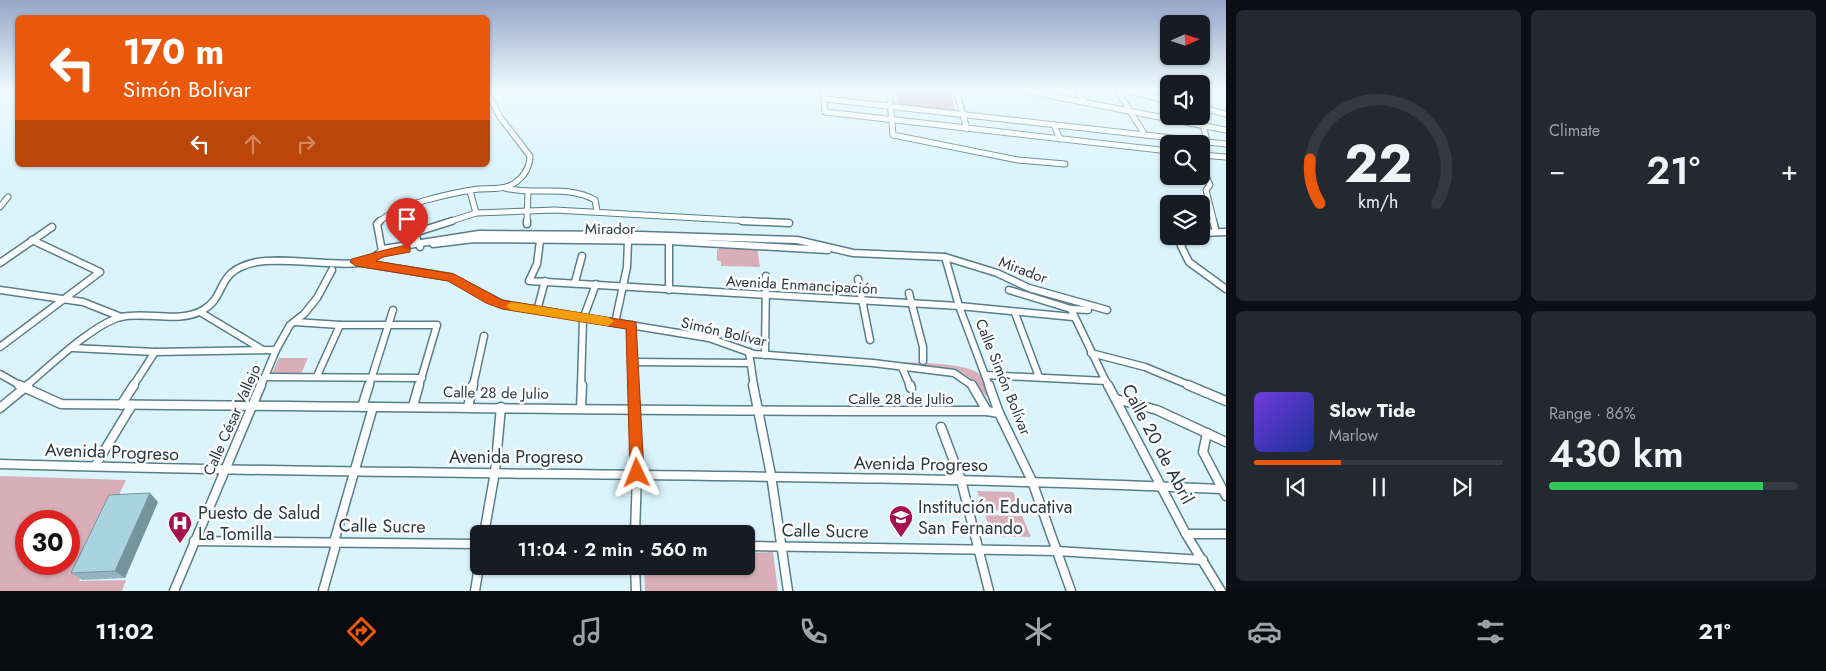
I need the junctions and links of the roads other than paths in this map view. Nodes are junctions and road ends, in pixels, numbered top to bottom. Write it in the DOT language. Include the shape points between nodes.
graph roads {
  1 [pos="500,118"];
  2 [pos="872,118"];
  3 [pos="964,118"];
  4 [pos="986,118"];
  5 [pos="1133,118"];
  6 [pos="893,120"];
  7 [pos="1054,125"];
  8 [pos="1202,125"];
  9 [pos="967,129"];
  10 [pos="1226,130"];
  11 [pos="1145,135"];
  12 [pos="1205,135"];
  13 [pos="1156,136"];
  14 [pos="1160,136"];
  15 [pos="1060,139"];
  16 [pos="1160,141"];
  17 [pos="1210,141"];
  18 [pos="1226,144"];
  19 [pos="1160,150"];
  20 [pos="1210,156"];
  21 [pos="1226,157"];
  22 [pos="1065,164"];
  23 [pos="1210,185"];
  24 [pos="505,188"];
  25 [pos="470,191"];
  26 [pos="528,191"];
  27 [pos="8,197"];
  28 [pos="0,207"];
  29 [pos="406,209"];
  30 [pos="528,211"];
  31 [pos="598,211"];
  32 [pos="476,213"];
  33 [pos="789,223"];
  34 [pos="527,224"];
  35 [pos="52,227"];
  36 [pos="1210,232"];
  37 [pos="1216,232"];
  38 [pos="1226,232"];
  39 [pos="414,233"];
  40 [pos="32,240"];
  41 [pos="540,241"];
  42 [pos="628,241"];
  43 [pos="670,242"];
  44 [pos="419,245"];
  45 [pos="1182,245"];
  46 [pos="382,251"];
  47 [pos="841,251"];
  48 [pos="582,256"];
  49 [pos="945,256"];
  50 [pos="356,262"];
  51 [pos="0,263"];
  52 [pos="332,270"];
  53 [pos="766,276"];
  54 [pos="858,279"];
  55 [pos="545,281"];
  56 [pos="575,282"];
  57 [pos="596,284"];
  58 [pos="622,287"];
  59 [pos="1226,289"];
  60 [pos="0,290"];
  61 [pos="669,290"];
  62 [pos="1009,290"];
  63 [pos="909,293"];
  64 [pos="766,296"];
  65 [pos="63,299"];
  66 [pos="862,302"];
  67 [pos="910,303"];
  68 [pos="959,306"];
  69 [pos="535,309"];
  70 [pos="393,310"];
  71 [pos="1088,310"];
  72 [pos="1107,310"];
  73 [pos="200,312"];
  74 [pos="1015,313"];
  75 [pos="1072,313"];
  76 [pos="585,316"];
  77 [pos="121,317"];
  78 [pos="294,322"];
  79 [pos="615,323"];
  80 [pos="340,325"];
  81 [pos="389,325"];
  82 [pos="632,326"];
  83 [pos="484,336"];
  84 [pos="870,340"];
  85 [pos="0,347"];
  86 [pos="73,348"];
  87 [pos="263,350"];
  88 [pos="276,350"];
  89 [pos="155,352"];
  90 [pos="749,352"];
  91 [pos="1091,353"];
  92 [pos="765,355"];
  93 [pos="923,361"];
  94 [pos="634,362"];
  95 [pos="750,363"];
  96 [pos="902,367"];
  97 [pos="0,374"];
  98 [pos="985,375"];
  99 [pos="317,376"];
  100 [pos="266,377"];
  101 [pos="369,377"];
  102 [pos="1039,377"];
  103 [pos="422,378"];
  104 [pos="1106,381"];
  105 [pos="24,388"];
  106 [pos="910,388"];
  107 [pos="1116,398"];
  108 [pos="1226,401"];
  109 [pos="121,405"];
  110 [pos="132,405"];
  111 [pos="254,406"];
  112 [pos="413,406"];
  113 [pos="362,407"];
  114 [pos="373,407"];
  115 [pos="468,407"];
  116 [pos="0,408"];
  117 [pos="502,408"];
  118 [pos="581,408"];
  119 [pos="635,409"];
  120 [pos="987,411"];
  121 [pos="757,412"];
  122 [pos="999,413"];
  123 [pos="941,427"];
  124 [pos="1207,433"];
  125 [pos="1226,442"];
  126 [pos="0,464"];
  127 [pos="95,466"];
  128 [pos="225,470"];
  129 [pos="355,472"];
  130 [pos="495,472"];
  131 [pos="637,473"];
  132 [pos="771,474"];
  133 [pos="961,480"];
  134 [pos="1032,481"];
  135 [pos="1162,487"];
  136 [pos="1224,493"];
  137 [pos="486,525"];
  138 [pos="636,525"];
  139 [pos="1186,534"];
  140 [pos="1226,534"];
  141 [pos="194,541"];
  142 [pos="334,542"];
  143 [pos="470,544"];
  144 [pos="755,546"];
  145 [pos="780,546"];
  146 [pos="978,550"];
  147 [pos="1057,551"];
  148 [pos="1203,560"];
  149 [pos="478,575"];
  150 [pos="635,575"];
  151 [pos="174,591"];
  152 [pos="323,591"];
  153 [pos="476,591"];
  154 [pos="636,591"];
  155 [pos="788,591"];
  156 [pos="989,591"];
  157 [pos="1071,591"];
  158 [pos="1221,591"];
  1 -- 24 [label="street" via="530,156 530,164 524,173"];
  2 -- 6 [label="street"];
  3 -- 9 [label="street"];
  4 -- 7 [label="street"];
  5 -- 11 [label="street"];
  6 -- 9 [label="street"];
  6 -- 22 [label="street" via="894,135 1007,158"];
  7 -- 11 [label="street"];
  7 -- 15 [label="street"];
  8 -- 10 [label="street"];
  8 -- 12 [label="street"];
  9 -- 15 [label="street"];
  11 -- 13 [label="street"];
  13 -- 14 [label="street"];
  13 -- 16 [label="street"];
  15 -- 19 [label="street"];
  17 -- 18 [label="street"];
  20 -- 21 [label="street"];
  23 -- 37 [label="street" via="1206,190"];
  24 -- 25 [label="street"];
  24 -- 26 [label="street"];
  25 -- 29 [label="street"];
  25 -- 32 [label="street"];
  26 -- 30 [label="street"];
  26 -- 31 [label="street" via="569,191 589,196 596,202"];
  27 -- 28 [label="street"];
  29 -- 39 [label="street"];
  29 -- 46 [label="street" via="388,215 378,223"];
  30 -- 31 [label="street"];
  30 -- 32 [label="street"];
  30 -- 34 [label="street"];
  31 -- 33 [label="street"];
  32 -- 39 [label="street"];
  35 -- 40 [label="street"];
  36 -- 37 [label="street"];
  37 -- 38 [label="street"];
  39 -- 44 [label="street"];
  40 -- 51 [label="street"];
  40 -- 65 [label="street" via="100,272"];
  41 -- 42 [label="street, Mirador"];
  41 -- 44 [label="street, Mirador" via="468,240"];
  41 -- 55 [label="street, Avenida Enmancipación" via="537,264 529,281"];
  42 -- 43 [label="street, Mirador"];
  42 -- 58 [label="street"];
  43 -- 47 [label="street, Mirador"];
  43 -- 61 [label="street"];
  44 -- 46 [label="street, Mirador"];
  44 -- 47 [label="street, Mirador" via="480,234 639,234 797,240"];
  45 -- 59 [label="street" via="1186,258"];
  46 -- 50 [label="street, Mirador" via="369,260"];
  47 -- 49 [label="street, Mirador"];
  48 -- 56 [label="street"];
  49 -- 68 [label="street, Calle Simón Bolívar"];
  49 -- 72 [label="street, Mirador" via="997,273 1029,288"];
  50 -- 69 [label="street, Simón Bolívar" via="450,277 490,300"];
  50 -- 73 [label="street" via="271,260 249,263 225,275 213,302"];
  52 -- 78 [label="street, Calle César Vallejo" via="317,298"];
  53 -- 64 [label="street"];
  54 -- 66 [label="street"];
  55 -- 56 [label="street, Avenida Enmancipación"];
  55 -- 69 [label="street"];
  56 -- 57 [label="street, Avenida Enmancipación"];
  57 -- 58 [label="street, Avenida Enmancipación"];
  57 -- 76 [label="street"];
  58 -- 61 [label="street, Avenida Enmancipación"];
  58 -- 79 [label="street"];
  60 -- 65 [label="street"];
  61 -- 64 [label="street, Avenida Enmancipación"];
  62 -- 75 [label="street"];
  63 -- 67 [label="street"];
  64 -- 66 [label="street, Avenida Enmancipación"];
  64 -- 92 [label="street"];
  65 -- 77 [label="street" via="83,302"];
  65 -- 85 [label="street"];
  66 -- 67 [label="street, Avenida Enmancipación"];
  66 -- 84 [label="street"];
  67 -- 68 [label="street, Avenida Enmancipación"];
  67 -- 93 [label="street"];
  68 -- 74 [label="street, Avenida Enmancipación"];
  68 -- 98 [label="street, Calle Simón Bolívar"];
  69 -- 76 [label="street, Simón Bolívar"];
  70 -- 81 [label="street"];
  71 -- 75 [label="street"];
  73 -- 77 [label="street"];
  73 -- 87 [label="street"];
  74 -- 75 [label="street, Avenida Enmancipación"];
  74 -- 102 [label="street"];
  75 -- 91 [label="street, Calle 20 de Abril"];
  76 -- 79 [label="street, Simón Bolívar"];
  76 -- 118 [label="street"];
  77 -- 86 [label="street" via="96,328"];
  78 -- 80 [label="street"];
  78 -- 88 [label="street, Calle César Vallejo"];
  79 -- 82 [label="street, Simón Bolívar"];
  80 -- 81 [label="street"];
  80 -- 99 [label="street"];
  81 -- 101 [label="street"];
  81 -- 103 [label="street" via="438,325"];
  82 -- 90 [label="street, Simón Bolívar" via="709,338"];
  82 -- 94 [label="street"];
  83 -- 115 [label="street"];
  86 -- 89 [label="street"];
  86 -- 105 [label="street"];
  87 -- 88 [label="street"];
  87 -- 89 [label="street"];
  88 -- 100 [label="street, Calle César Vallejo"];
  89 -- 109 [label="street"];
  90 -- 92 [label="street, Simón Bolívar"];
  90 -- 95 [label="street"];
  91 -- 104 [label="street, Calle 20 de Abril"];
  91 -- 108 [label="street" via="1144,367"];
  92 -- 96 [label="street, Simón Bolívar"];
  94 -- 95 [label="street"];
  94 -- 119 [label="street"];
  95 -- 121 [label="street"];
  96 -- 106 [label="street"];
  96 -- 120 [label="street, Simón Bolívar" via="960,374 976,389"];
  97 -- 105 [label="street, Calle 28 de Julio"];
  98 -- 102 [label="street"];
  98 -- 122 [label="street, Calle Simón Bolívar"];
  99 -- 100 [label="street"];
  99 -- 101 [label="street"];
  100 -- 111 [label="street, Calle César Vallejo"];
  101 -- 103 [label="street"];
  101 -- 113 [label="street"];
  102 -- 104 [label="street"];
  103 -- 112 [label="street"];
  104 -- 107 [label="street, Calle 20 de Abril"];
  105 -- 109 [label="street, Calle 28 de Julio" via="61,404"];
  105 -- 116 [label="street"];
  107 -- 124 [label="street" via="1157,410"];
  107 -- 135 [label="street, Calle 20 de Abril"];
  109 -- 110 [label="street, Calle 28 de Julio"];
  110 -- 111 [label="street, Calle 28 de Julio"];
  110 -- 127 [label="street"];
  111 -- 113 [label="street, Calle 28 de Julio"];
  111 -- 128 [label="street, Calle César Vallejo"];
  112 -- 114 [label="street, Calle 28 de Julio"];
  112 -- 115 [label="street, Calle 28 de Julio"];
  113 -- 114 [label="street, Calle 28 de Julio"];
  114 -- 129 [label="street"];
  115 -- 117 [label="street, Calle 28 de Julio"];
  117 -- 118 [label="street, Calle 28 de Julio"];
  117 -- 130 [label="street"];
  118 -- 119 [label="street, Calle 28 de Julio"];
  119 -- 121 [label="street, Calle 28 de Julio"];
  119 -- 131 [label="street"];
  120 -- 121 [label="street, Calle 28 de Julio"];
  120 -- 122 [label="street, Calle 28 de Julio"];
  121 -- 132 [label="street"];
  122 -- 134 [label="street, Calle Simón Bolívar"];
  123 -- 133 [label="street"];
  124 -- 125 [label="street"];
  124 -- 136 [label="street" via="1203,452"];
  126 -- 127 [label="street, Avenida Progreso"];
  127 -- 128 [label="street, Avenida Progreso"];
  128 -- 129 [label="street, Avenida Progreso"];
  128 -- 141 [label="street, Calle César Vallejo"];
  129 -- 130 [label="street, Avenida Progreso"];
  129 -- 142 [label="street"];
  130 -- 131 [label="street, Avenida Progreso"];
  130 -- 137 [label="street"];
  131 -- 132 [label="street, Avenida Progreso"];
  131 -- 138 [label="street"];
  132 -- 133 [label="street, Avenida Progreso"];
  132 -- 145 [label="street"];
  133 -- 134 [label="street, Avenida Progreso"];
  133 -- 146 [label="street"];
  134 -- 135 [label="street, Avenida Progreso"];
  134 -- 147 [label="street, Calle Simón Bolívar"];
  135 -- 136 [label="street, Avenida Progreso"];
  135 -- 139 [label="street, Calle 20 de Abril"];
  139 -- 140 [label="street"];
  139 -- 148 [label="street, Calle 20 de Abril"];
  141 -- 142 [label="street, Calle Sucre"];
  141 -- 151 [label="street, Calle César Vallejo"];
  142 -- 143 [label="street, Calle Sucre"];
  142 -- 152 [label="street"];
  144 -- 145 [label="street, Calle Sucre"];
  145 -- 146 [label="street, Calle Sucre"];
  145 -- 155 [label="street"];
  146 -- 147 [label="street, Calle Sucre"];
  146 -- 156 [label="street"];
  147 -- 148 [label="street, Calle Sucre"];
  147 -- 157 [label="street, Calle Simón Bolívar"];
  148 -- 158 [label="street, Calle 20 de Abril"];
  149 -- 153 [label="street"];
  150 -- 154 [label="street"];
}
